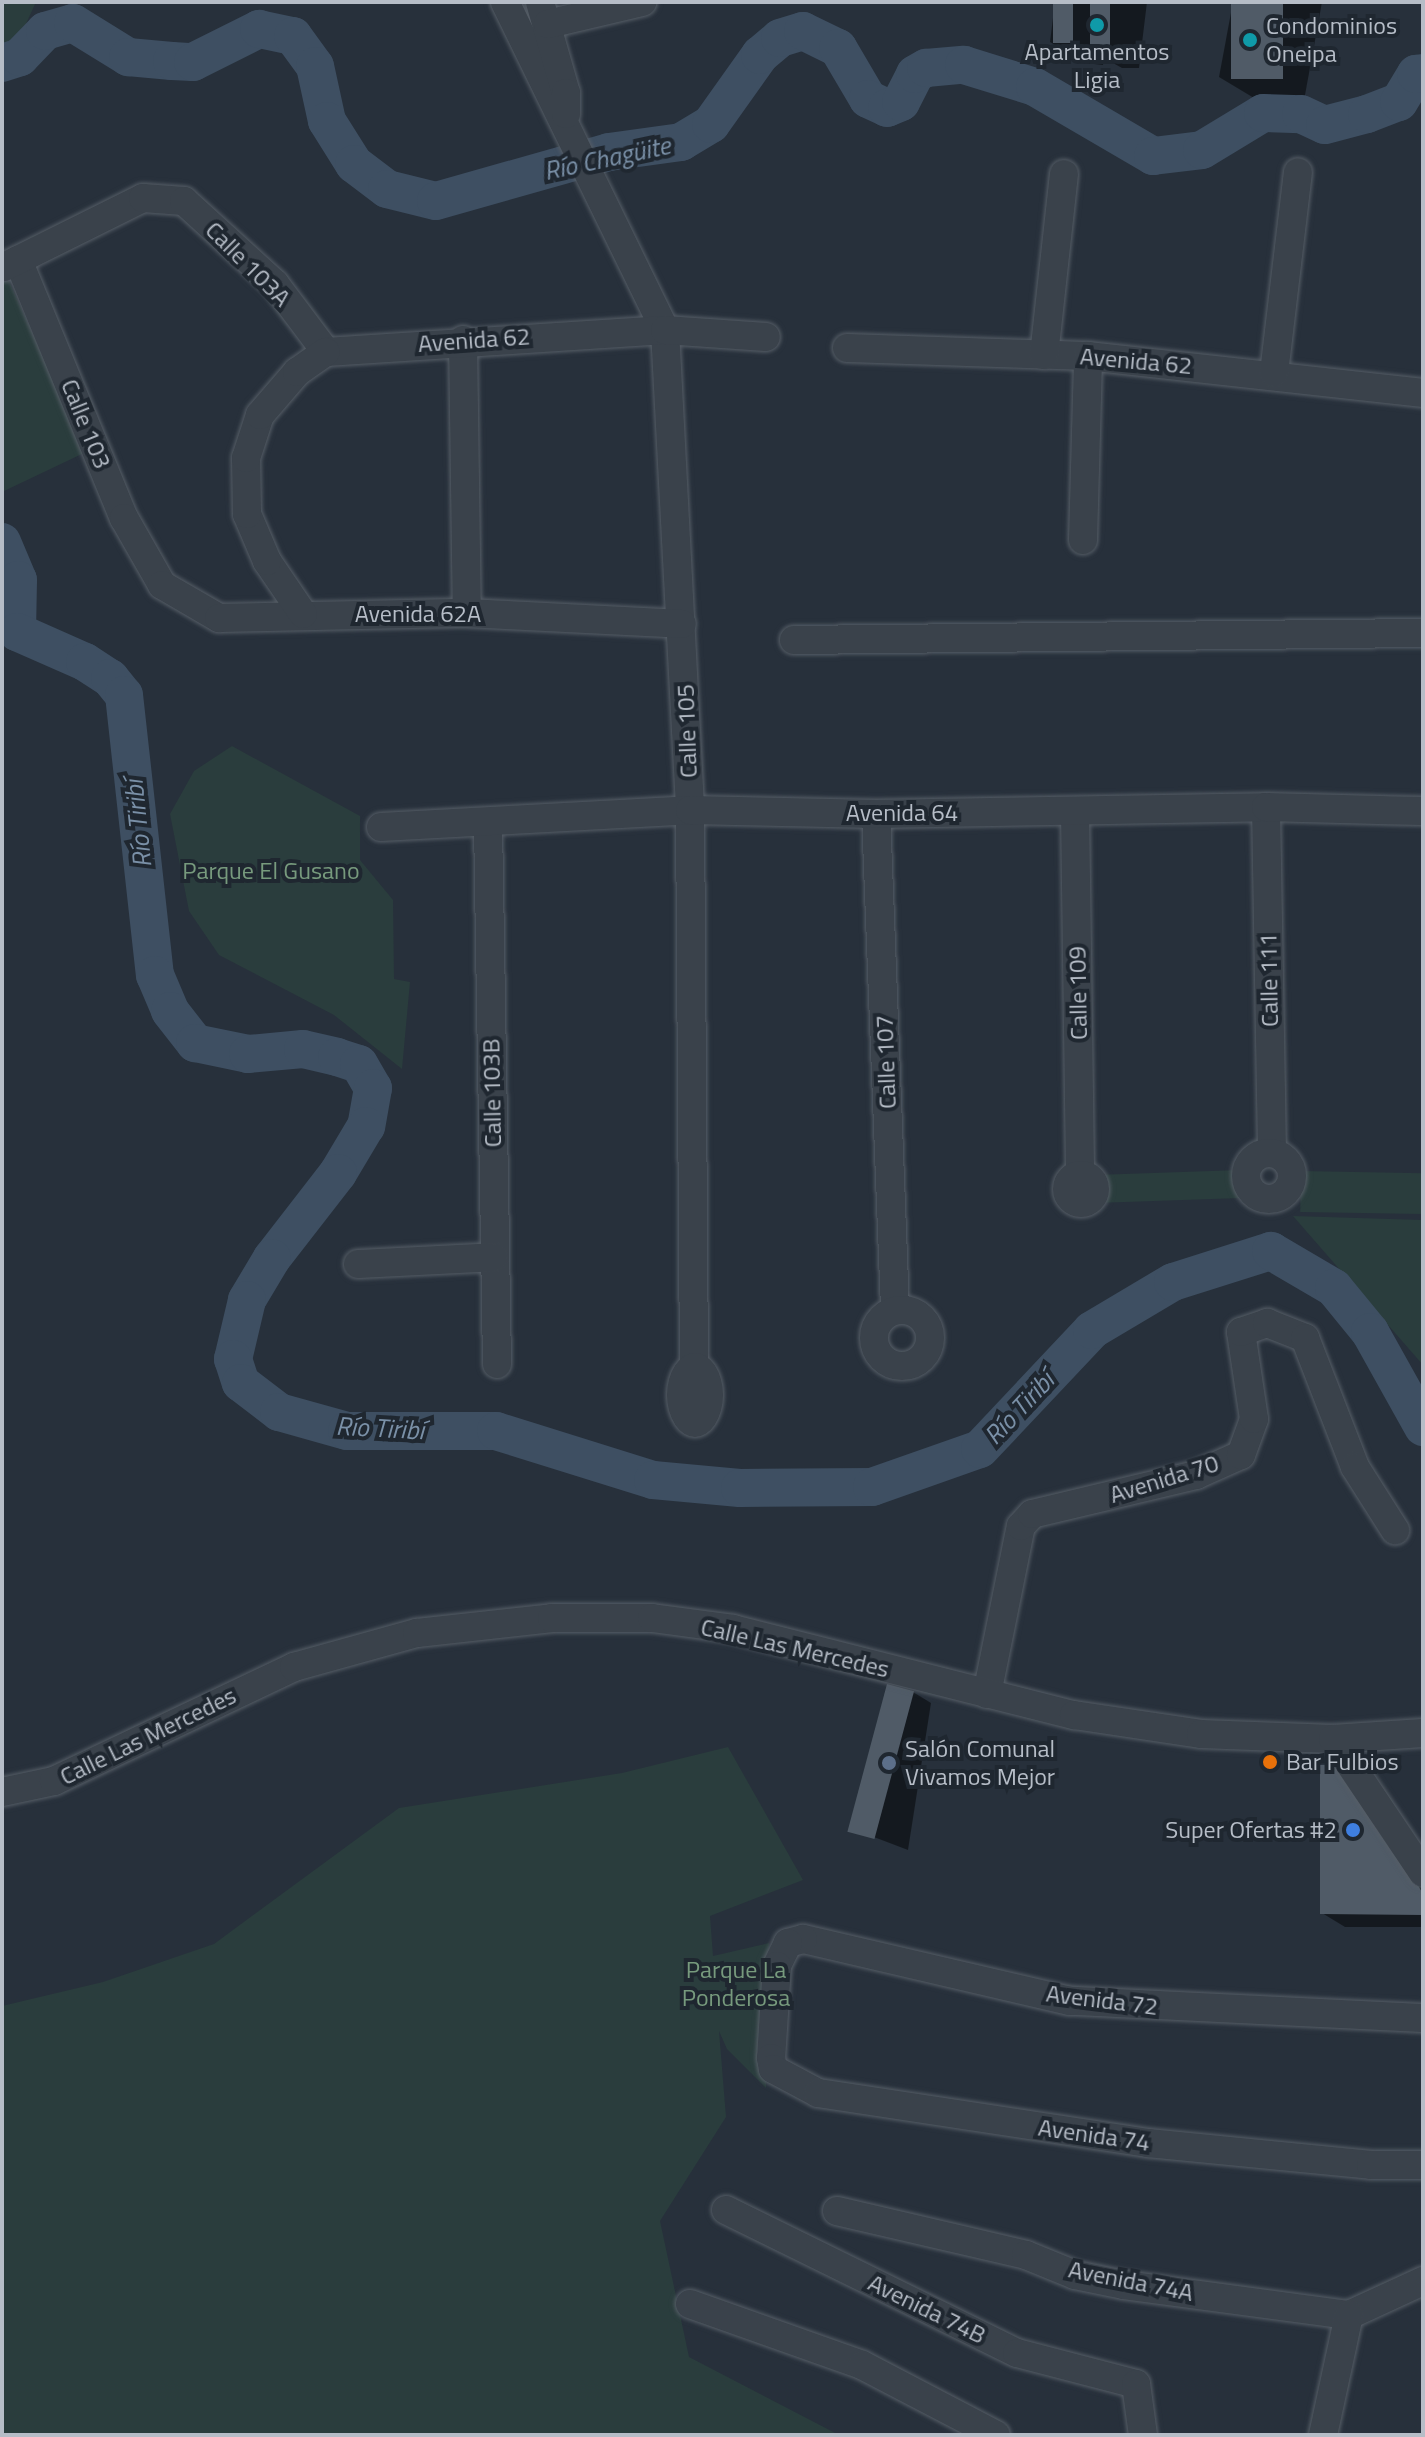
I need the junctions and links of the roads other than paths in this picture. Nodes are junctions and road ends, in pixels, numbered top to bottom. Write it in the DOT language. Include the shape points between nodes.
graph roads {
  1 [pos="505,2"];
  2 [pos="642,2"];
  3 [pos="544,13"];
  4 [pos="566,118"];
  5 [pos="1298,172"];
  6 [pos="1064,174"];
  7 [pos="10,264"];
  8 [pos="665,330"];
  9 [pos="766,337"];
  10 [pos="463,340"];
  11 [pos="847,348"];
  12 [pos="326,352"];
  13 [pos="1044,355"];
  14 [pos="1088,356"];
  15 [pos="1274,373"];
  16 [pos="1423,393"];
  17 [pos="1083,540"];
  18 [pos="162,585"];
  19 [pos="467,613"];
  20 [pos="303,614"];
  21 [pos="682,624"];
  22 [pos="1423,633"];
  23 [pos="794,640"];
  24 [pos="1266,807"];
  25 [pos="690,810"];
  26 [pos="1075,811"];
  27 [pos="1423,811"];
  28 [pos="876,814"];
  29 [pos="488,822"];
  30 [pos="381,827"];
  31 [pos="1272,1153"];
  32 [pos="1080,1176"];
  33 [pos="494,1257"];
  34 [pos="358,1264"];
  35 [pos="895,1310"];
  36 [pos="497,1364"];
  37 [pos="694,1367"];
  38 [pos="1395,1530"];
  39 [pos="987,1694"];
  40 [pos="1423,1733"];
  41 [pos="1333,1739"];
  42 [pos="2,1792"];
  43 [pos="1423,1873"];
  44 [pos="1423,2018"];
  45 [pos="773,2069"];
  46 [pos="1423,2165"];
  47 [pos="726,2210"];
  48 [pos="837,2211"];
  49 [pos="1423,2281"];
  50 [pos="690,2304"];
  51 [pos="1349,2315"];
  52 [pos="996,2435"];
  53 [pos="1143,2435"];
  54 [pos="1323,2435"];
  1 -- 4 [label="street, Calle 105"];
  2 -- 3 [label="street"];
  3 -- 4 [label="street, Calle 105" via="566,93"];
  4 -- 8 [label="street, Calle 105" via="580,158"];
  5 -- 15 [label="street"];
  6 -- 13 [label="street"];
  7 -- 12 [label="street, Calle 103A" via="143,198 184,201 275,284"];
  7 -- 18 [label="street, Calle 103" via="124,518"];
  8 -- 9 [label="street, Avenida 62"];
  8 -- 10 [label="street, Avenida 62"];
  8 -- 21 [label="street, Calle 105"];
  10 -- 12 [label="street, Avenida 62"];
  10 -- 19 [label="street"];
  11 -- 13 [label="street, Avenida 62"];
  12 -- 20 [label="street" via="297,372 260,415 246,458 247,514 267,561"];
  13 -- 14 [label="street, Avenida 62"];
  14 -- 15 [label="street, Avenida 62"];
  14 -- 17 [label="street"];
  15 -- 16 [label="street, Avenida 62"];
  18 -- 20 [label="street, Avenida 62A" via="219,618"];
  19 -- 20 [label="street, Avenida 62A"];
  19 -- 21 [label="street, Avenida 62A"];
  21 -- 25 [label="street, Calle 105"];
  22 -- 23 [label="street"];
  24 -- 26 [label="street, Avenida 64"];
  24 -- 27 [label="street, Avenida 64"];
  24 -- 31 [label="street, Calle 111"];
  25 -- 28 [label="street, Avenida 64"];
  25 -- 29 [label="street, Avenida 64"];
  25 -- 37 [label="street, Calle 105"];
  26 -- 28 [label="street, Avenida 64"];
  26 -- 32 [label="street, Calle 109"];
  28 -- 35 [label="street, Calle 107"];
  29 -- 30 [label="street, Avenida 64"];
  29 -- 33 [label="street, Calle 103B"];
  33 -- 34 [label="street"];
  33 -- 36 [label="street, Calle 103B"];
  38 -- 39 [label="street, Avenida 70" via="1355,1467 1305,1338 1267,1323 1241,1332 1254,1419 1241,1455 1196,1475 1032,1514 1021,1526"];
  39 -- 41 [label="street, Calle Las Mercedes" via="1074,1715 1201,1734"];
  39 -- 42 [label="street, Calle Las Mercedes" via="733,1629 652,1618 552,1618 417,1633 294,1667 54,1781"];
  40 -- 41 [label="street, Calle Las Mercedes"];
  41 -- 43 [label="street"];
  44 -- 45 [label="street, Avenida 72" via="1070,2001 803,1939 788,1943 777,1966"];
  45 -- 46 [label="street, Avenida 74" via="818,2093 985,2121 1148,2143 1371,2165"];
  47 -- 53 [label="street, Avenida 74B" via="1017,2353 1136,2384"];
  48 -- 51 [label="street, Avenida 74A" via="1026,2255 1075,2275 1124,2285"];
  49 -- 51 [label="street"];
  50 -- 52 [label="street" via="862,2365"];
  51 -- 54 [label="street"];
}
